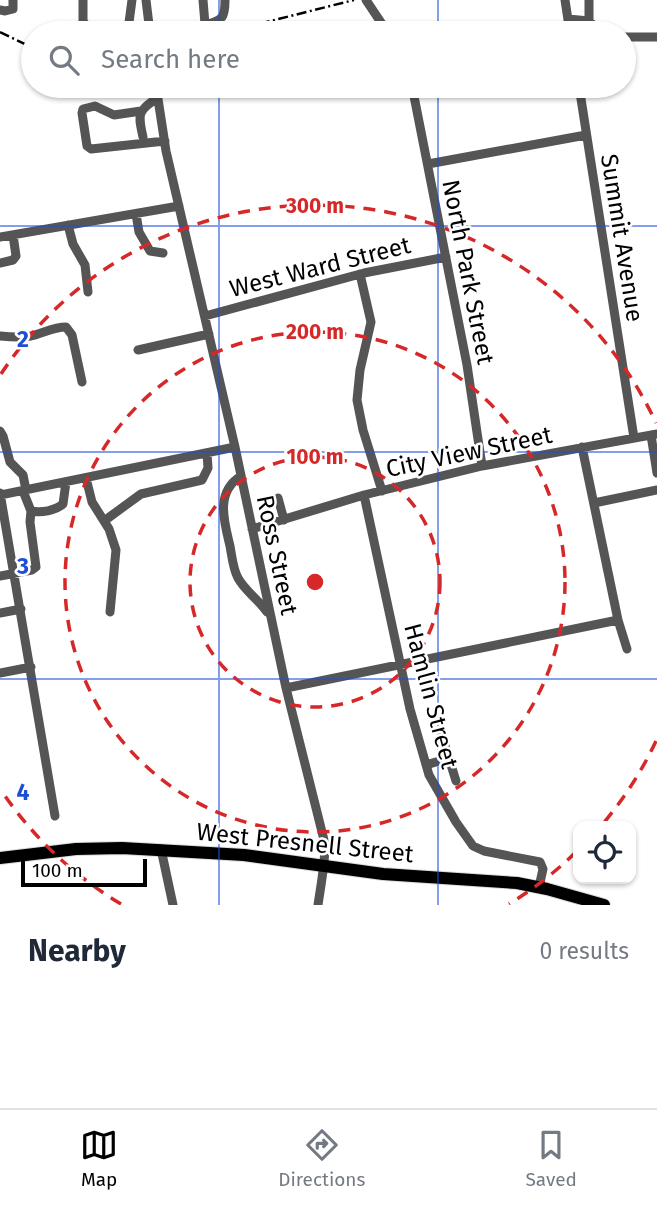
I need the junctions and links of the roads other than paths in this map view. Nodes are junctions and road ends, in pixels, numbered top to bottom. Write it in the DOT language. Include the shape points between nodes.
graph roads {
  1 [pos="13,0"];
  2 [pos="83,0"];
  3 [pos="132,0"];
  4 [pos="146,0"];
  5 [pos="203,0"];
  6 [pos="225,0"];
  7 [pos="366,0"];
  8 [pos="565,0"];
  9 [pos="589,0"];
  10 [pos="0,10"];
  11 [pos="568,19"];
  12 [pos="83,21"];
  13 [pos="129,21"];
  14 [pos="149,21"];
  15 [pos="205,21"];
  16 [pos="214,21"];
  17 [pos="380,21"];
  18 [pos="589,21"];
  19 [pos="636,37"];
  20 [pos="657,37"];
  21 [pos="158,98"];
  22 [pos="414,98"];
  23 [pos="581,98"];
  24 [pos="141,111"];
  25 [pos="586,135"];
  26 [pos="143,137"];
  27 [pos="165,141"];
  28 [pos="428,163"];
  29 [pos="179,206"];
  30 [pos="136,214"];
  31 [pos="68,225"];
  32 [pos="13,235"];
  33 [pos="0,237"];
  34 [pos="163,253"];
  35 [pos="446,257"];
  36 [pos="0,263"];
  37 [pos="360,274"];
  38 [pos="88,292"];
  39 [pos="205,316"];
  40 [pos="209,334"];
  41 [pos="0,336"];
  42 [pos="138,350"];
  43 [pos="82,382"];
  44 [pos="0,432"];
  45 [pos="654,434"];
  46 [pos="634,438"];
  47 [pos="235,447"];
  48 [pos="582,447"];
  49 [pos="207,453"];
  50 [pos="482,466"];
  51 [pos="657,473"];
  52 [pos="241,476"];
  53 [pos="86,478"];
  54 [pos="66,482"];
  55 [pos="657,490"];
  56 [pos="24,491"];
  57 [pos="382,491"];
  58 [pos="0,495"];
  59 [pos="364,495"];
  60 [pos="278,498"];
  61 [pos="594,503"];
  62 [pos="31,511"];
  63 [pos="284,520"];
  64 [pos="3,521"];
  65 [pos="104,521"];
  66 [pos="252,529"];
  67 [pos="15,574"];
  68 [pos="0,576"];
  69 [pos="21,609"];
  70 [pos="0,612"];
  71 [pos="110,612"];
  72 [pos="270,615"];
  73 [pos="618,620"];
  74 [pos="627,649"];
  75 [pos="401,664"];
  76 [pos="31,667"];
  77 [pos="0,673"];
  78 [pos="286,688"];
  79 [pos="442,736"];
  80 [pos="449,758"];
  81 [pos="426,765"];
  82 [pos="456,781"];
  83 [pos="55,816"];
  84 [pos="161,849"];
  85 [pos="0,858"];
  86 [pos="326,867"];
  87 [pos="539,887"];
  88 [pos="173,905"];
  89 [pos="318,905"];
  90 [pos="604,905"];
  1 -- 10 [label="street" via="13,9"];
  2 -- 12 [label="street"];
  3 -- 13 [label="street"];
  4 -- 14 [label="street"];
  5 -- 15 [label="street"];
  6 -- 16 [label="street" via="224,15"];
  7 -- 17 [label="street"];
  8 -- 11 [label="street"];
  9 -- 18 [label="street"];
  11 -- 18 [label="street"];
  19 -- 20 [label="street"];
  21 -- 24 [label="street"];
  21 -- 27 [label="street, Ross Street"];
  22 -- 28 [label="street, North Park Street"];
  23 -- 25 [label="street, Summit Avenue"];
  24 -- 26 [label="street"];
  24 -- 27 [label="street" via="114,115 95,106 83,109 89,148"];
  25 -- 28 [label="street"];
  25 -- 46 [label="street, Summit Avenue"];
  27 -- 29 [label="street, Ross Street"];
  28 -- 35 [label="street, North Park Street"];
  29 -- 30 [label="street"];
  29 -- 39 [label="street, Ross Street"];
  30 -- 31 [label="street"];
  30 -- 34 [label="street" via="139,232 150,251"];
  31 -- 32 [label="street"];
  31 -- 38 [label="street" via="85,265"];
  32 -- 33 [label="street"];
  32 -- 36 [label="street" via="16,256"];
  35 -- 37 [label="street, West Ward Street"];
  35 -- 50 [label="street, North Park Street"];
  37 -- 39 [label="street, West Ward Street"];
  37 -- 57 [label="street" via="371,322 358,408"];
  39 -- 40 [label="street, Ross Street"];
  40 -- 42 [label="street"];
  40 -- 47 [label="street, Ross Street"];
  41 -- 43 [label="street" via="30,336 66,327 72,335"];
  44 -- 56 [label="street" via="11,465 23,474"];
  45 -- 46 [label="street, City View Street"];
  45 -- 51 [label="street"];
  46 -- 48 [label="street, City View Street"];
  47 -- 49 [label="street"];
  47 -- 52 [label="street, Ross Street"];
  48 -- 50 [label="street, City View Street"];
  48 -- 61 [label="street"];
  49 -- 53 [label="street"];
  49 -- 65 [label="street" via="208,468 202,480 141,494"];
  50 -- 57 [label="street, City View Street"];
  52 -- 66 [label="street, Ross Street"];
  52 -- 72 [label="street" via="227,490 224,521 238,578"];
  53 -- 54 [label="street"];
  53 -- 65 [label="street" via="92,502"];
  54 -- 56 [label="street"];
  54 -- 62 [label="street" via="63,504"];
  55 -- 61 [label="street"];
  56 -- 58 [label="street"];
  56 -- 62 [label="street"];
  57 -- 59 [label="street, City View Street"];
  58 -- 64 [label="street"];
  59 -- 63 [label="street, City View Street"];
  59 -- 75 [label="street, Hamlin Street"];
  60 -- 63 [label="street"];
  61 -- 73 [label="street"];
  62 -- 67 [label="street" via="36,567"];
  63 -- 66 [label="street, City View Street"];
  64 -- 67 [label="street"];
  65 -- 71 [label="street" via="116,550"];
  66 -- 72 [label="street, Ross Street"];
  67 -- 68 [label="street"];
  67 -- 69 [label="street"];
  69 -- 70 [label="street"];
  69 -- 76 [label="street"];
  72 -- 78 [label="street, Ross Street"];
  73 -- 74 [label="street"];
  73 -- 75 [label="street"];
  75 -- 78 [label="street"];
  75 -- 81 [label="street, Hamlin Street"];
  76 -- 77 [label="street"];
  76 -- 83 [label="street"];
  78 -- 86 [label="street, Ross Street" via="325,844"];
  79 -- 80 [label="street"];
  80 -- 81 [label="street"];
  80 -- 82 [label="street"];
  81 -- 87 [label="street, Hamlin Street" via="473,846 540,862"];
  84 -- 85 [label="main road, West Presnell Street" via="76,849"];
  84 -- 86 [label="main road, West Presnell Street"];
  84 -- 88 [label="street"];
  86 -- 87 [label="main road, West Presnell Street"];
  86 -- 89 [label="street, Ross Street"];
  87 -- 90 [label="main road, West Presnell Street"];
}
